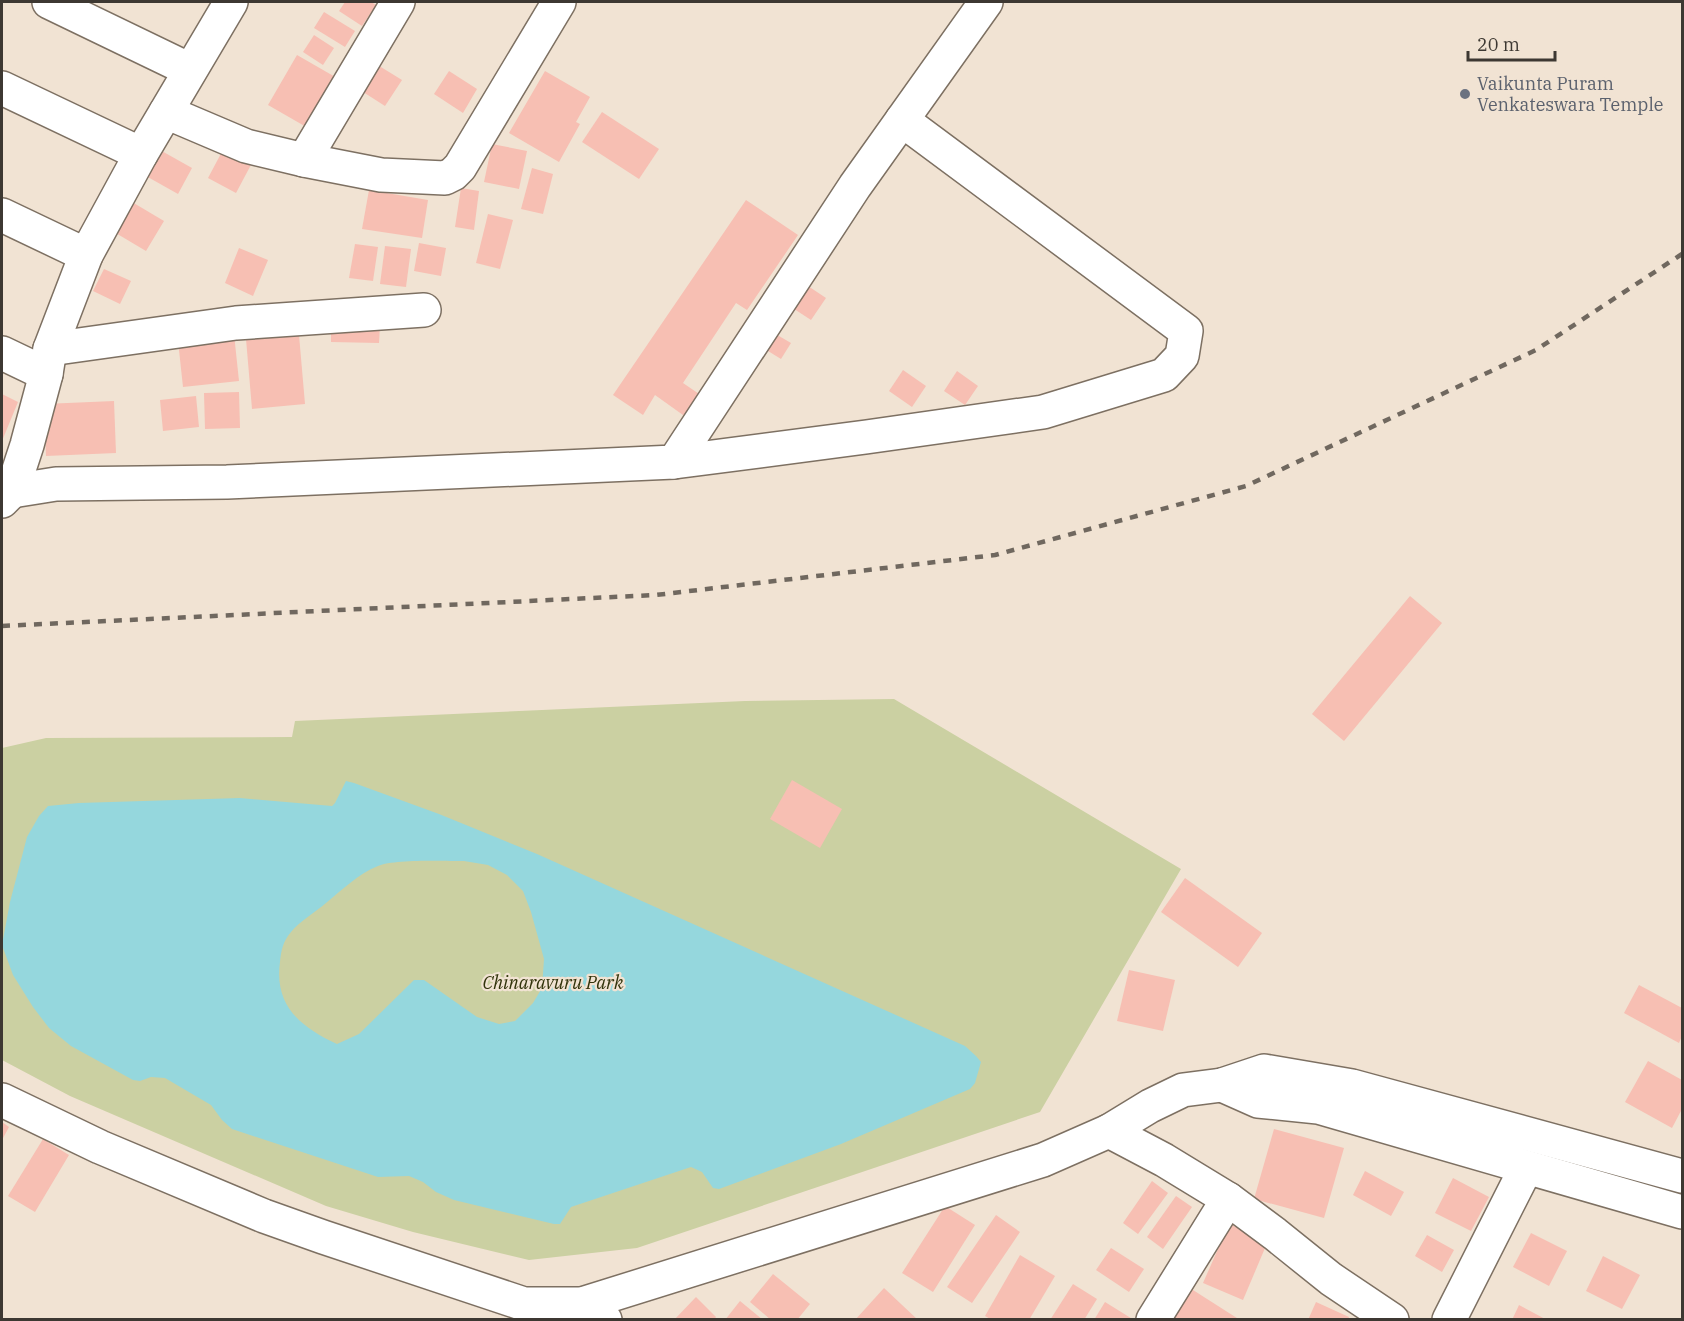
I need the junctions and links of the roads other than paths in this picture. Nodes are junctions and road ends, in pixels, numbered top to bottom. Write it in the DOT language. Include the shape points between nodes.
graph roads {
  1 [pos="49,2"];
  2 [pos="231,2"];
  3 [pos="398,2"];
  4 [pos="559,2"];
  5 [pos="986,2"];
  6 [pos="190,70"];
  7 [pos="2,88"];
  8 [pos="166,112"];
  9 [pos="902,120"];
  10 [pos="141,154"];
  11 [pos="304,160"];
  12 [pos="2,215"];
  13 [pos="86,255"];
  14 [pos="424,310"];
  15 [pos="2,353"];
  16 [pos="48,361"];
  17 [pos="674,462"];
  18 [pos="7,496"];
  19 [pos="1222,1085"];
  20 [pos="2,1100"];
  21 [pos="1109,1131"];
  22 [pos="1526,1168"];
  23 [pos="1683,1176"];
  24 [pos="1228,1199"];
  25 [pos="1683,1212"];
  26 [pos="520,1312"];
  27 [pos="593,1312"];
  28 [pos="1153,1320"];
  29 [pos="1392,1320"];
  30 [pos="1449,1320"];
  1 -- 6 [label="street"];
  2 -- 6 [label="street"];
  3 -- 11 [label="street"];
  4 -- 11 [label="street" via="453,174 445,178 381,175"];
  5 -- 9 [label="street"];
  6 -- 8 [label="street"];
  7 -- 10 [label="street"];
  8 -- 10 [label="street"];
  8 -- 11 [label="street" via="246,146"];
  9 -- 17 [label="street"];
  9 -- 17 [label="street" via="1186,331 1182,356 1164,375 1043,412"];
  10 -- 13 [label="street"];
  12 -- 13 [label="street"];
  13 -- 16 [label="street"];
  14 -- 16 [label="street" via="236,323"];
  15 -- 16 [label="street"];
  16 -- 18 [label="street" via="27,445"];
  17 -- 18 [label="street" via="226,482 56,484"];
  19 -- 21 [label="street" via="1183,1090"];
  19 -- 22 [label="street" via="1258,1101 1318,1107"];
  19 -- 23 [label="street" via="1264,1071 1352,1086"];
  20 -- 26 [label="street" via="100,1147 264,1216"];
  21 -- 24 [label="street"];
  21 -- 27 [label="street" via="1043,1160"];
  22 -- 25 [label="street"];
  22 -- 30 [label="street"];
  24 -- 28 [label="street"];
  24 -- 29 [label="street" via="1331,1279"];
  26 -- 27 [label="street"];
}
